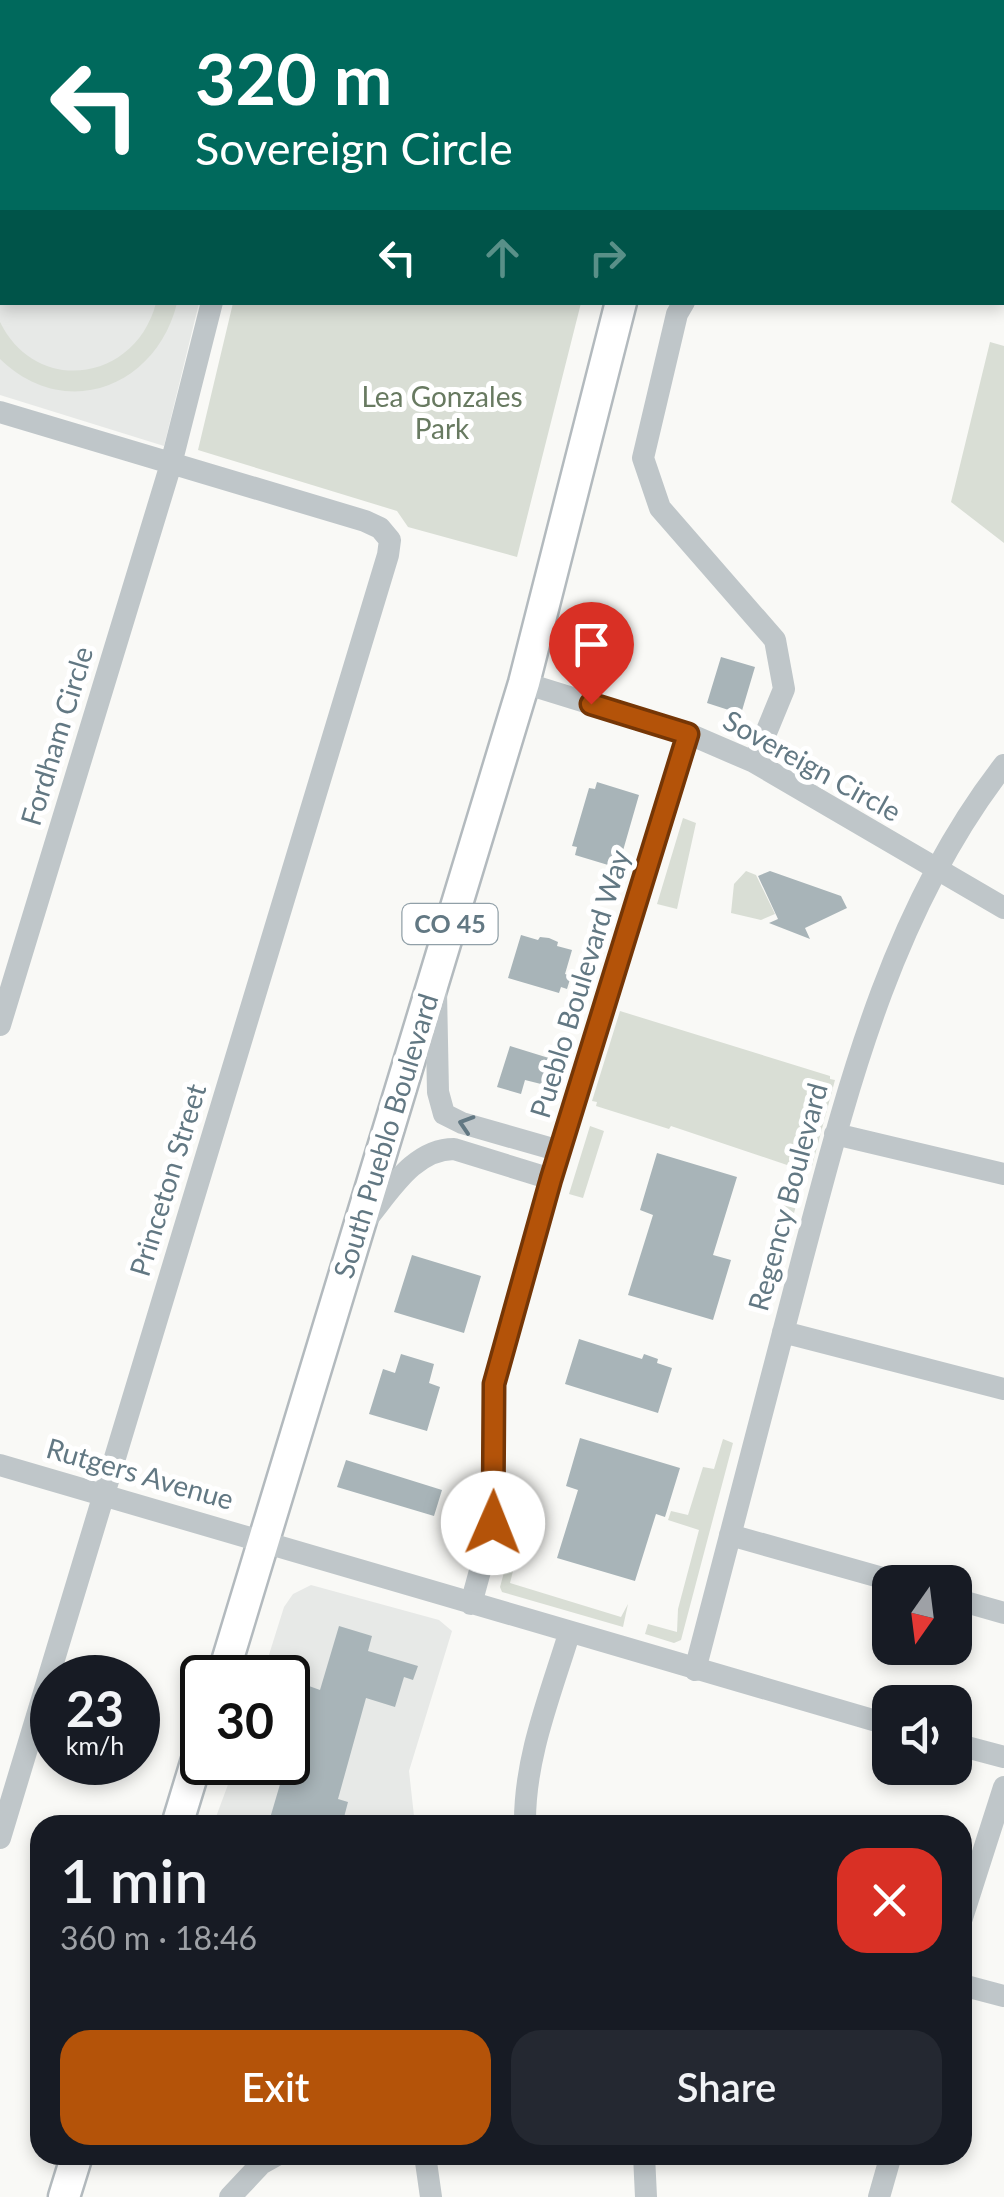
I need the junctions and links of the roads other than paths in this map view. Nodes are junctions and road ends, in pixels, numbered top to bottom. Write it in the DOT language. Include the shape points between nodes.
graph roads {
  1 [pos="211,305"];
  2 [pos="620,305"];
  3 [pos="682,305"];
  4 [pos="0,412"];
  5 [pos="171,464"];
  6 [pos="524,683"];
  7 [pos="688,734"];
  8 [pos="754,762"];
  9 [pos="1004,765"];
  10 [pos="937,870"];
  11 [pos="1004,908"];
  12 [pos="436,971"];
  13 [pos="0,1025"];
  14 [pos="835,1134"];
  15 [pos="560,1151"];
  16 [pos="1004,1174"];
  17 [pos="551,1179"];
  18 [pos="356,1231"];
  19 [pos="783,1332"];
  20 [pos="1004,1390"];
  21 [pos="0,1465"];
  22 [pos="104,1495"];
  23 [pos="730,1536"];
  24 [pos="263,1542"];
  25 [pos="872,1575"];
  26 [pos="472,1604"];
  27 [pos="972,1604"];
  28 [pos="1004,1613"];
  29 [pos="570,1634"];
  30 [pos="229,1655"];
  31 [pos="694,1670"];
  32 [pos="872,1720"];
  33 [pos="972,1749"];
  34 [pos="1004,1758"];
  35 [pos="190,1785"];
  36 [pos="1004,1787"];
  37 [pos="181,1815"];
  38 [pos="526,1815"];
  39 [pos="0,1838"];
  40 [pos="972,1887"];
  41 [pos="972,1988"];
  42 [pos="1004,1996"];
  43 [pos="74,2165"];
  44 [pos="260,2165"];
  45 [pos="427,2165"];
  46 [pos="644,2165"];
  47 [pos="888,2165"];
  48 [pos="64,2197"];
  49 [pos="230,2197"];
  50 [pos="430,2197"];
  51 [pos="646,2197"];
  52 [pos="879,2197"];
  1 -- 5 [label="street, Fordham Circle"];
  2 -- 6 [label="main road, South Pueblo Boulevard / CO 45"];
  3 -- 8 [label="street" via="643,458 660,508 775,640 784,689"];
  4 -- 5 [label="street"];
  5 -- 13 [label="street, Fordham Circle"];
  5 -- 22 [label="street, Princeton Street" via="366,521 390,540"];
  6 -- 7 [label="street, Sovereign Circle"];
  6 -- 12 [label="main road, South Pueblo Boulevard / CO 45"];
  7 -- 8 [label="street, Sovereign Circle"];
  7 -- 15 [label="street, Pueblo Boulevard Way"];
  8 -- 10 [label="street, Sovereign Circle"];
  9 -- 10 [label="street, Regency Boulevard"];
  10 -- 11 [label="street, Sovereign Circle"];
  10 -- 14 [label="street, Regency Boulevard" via="892,959"];
  15 -- 12 [label="street, one-way" via="444,1114"];
  12 -- 18 [label="main road, South Pueblo Boulevard / CO 45"];
  14 -- 16 [label="street"];
  14 -- 19 [label="street, Regency Boulevard"];
  15 -- 17 [label="street, Pueblo Boulevard Way"];
  17 -- 18 [label="street" via="454,1149 430,1152"];
  17 -- 26 [label="street, Pueblo Boulevard Way" via="494,1384 492,1536"];
  18 -- 24 [label="main road, South Pueblo Boulevard / CO 45"];
  19 -- 20 [label="street"];
  19 -- 23 [label="street, Regency Boulevard"];
  21 -- 22 [label="street, Rutgers Avenue"];
  22 -- 24 [label="street, Rutgers Avenue"];
  22 -- 39 [label="street, Princeton Street"];
  23 -- 25 [label="street"];
  23 -- 31 [label="street, Regency Boulevard"];
  24 -- 26 [label="street, Rutgers Avenue"];
  24 -- 30 [label="main road, South Pueblo Boulevard / CO 45"];
  26 -- 29 [label="street, Rutgers Avenue"];
  27 -- 28 [label="street"];
  29 -- 31 [label="street, Rutgers Avenue"];
  29 -- 38 [label="street" via="529,1770"];
  31 -- 32 [label="street, Rutgers Avenue"];
  33 -- 34 [label="street"];
  35 -- 37 [label="main road"];
  36 -- 40 [label="street"];
  41 -- 42 [label="street"];
  43 -- 48 [label="main road"];
  44 -- 49 [label="street"];
  45 -- 50 [label="street"];
  46 -- 51 [label="street"];
  47 -- 52 [label="street"];
}
